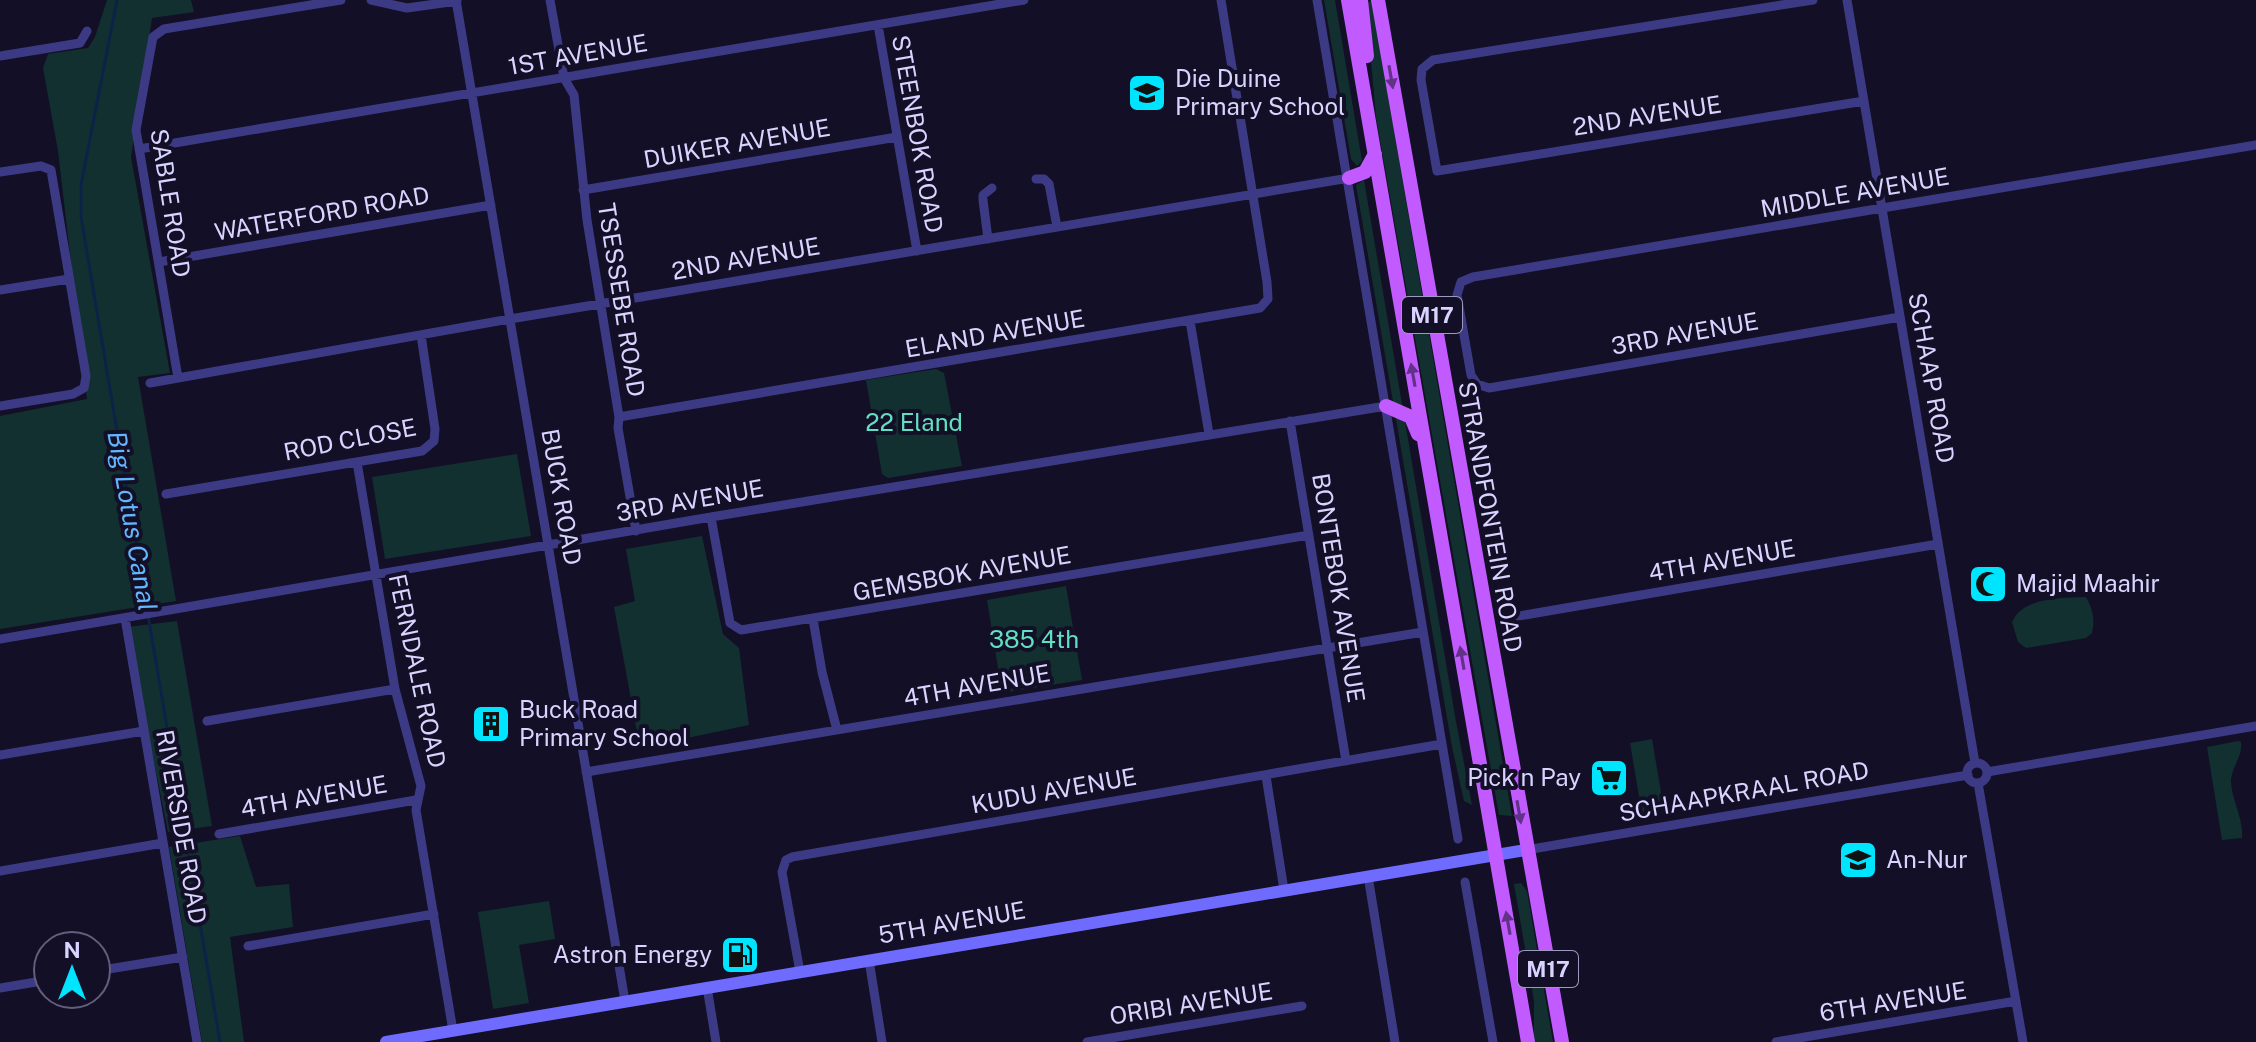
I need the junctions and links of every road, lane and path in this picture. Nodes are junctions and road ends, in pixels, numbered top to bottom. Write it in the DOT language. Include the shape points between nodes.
graph roads {
  1 [pos="341,0"];
  2 [pos="371,0"];
  3 [pos="456,0"];
  4 [pos="550,0"];
  5 [pos="1024,0"];
  6 [pos="1221,0"];
  7 [pos="1317,0"];
  8 [pos="1348,0"];
  9 [pos="1361,0"];
  10 [pos="1378,0"];
  11 [pos="1813,0"];
  12 [pos="1847,0"];
  13 [pos="878,25"];
  14 [pos="87,31"];
  15 [pos="0,56"];
  16 [pos="564,78"];
  17 [pos="472,93"];
  18 [pos="1864,101"];
  19 [pos="897,137"];
  20 [pos="1372,137"];
  21 [pos="2256,145"];
  22 [pos="139,149"];
  23 [pos="1375,154"];
  24 [pos="0,172"];
  25 [pos="1349,178"];
  26 [pos="1036,179"];
  27 [pos="992,188"];
  28 [pos="583,190"];
  29 [pos="1253,193"];
  30 [pos="491,205"];
  31 [pos="1882,210"];
  32 [pos="1057,227"];
  33 [pos="988,239"];
  34 [pos="917,251"];
  35 [pos="159,262"];
  36 [pos="69,279"];
  37 [pos="0,290"];
  38 [pos="601,304"];
  39 [pos="1900,317"];
  40 [pos="510,319"];
  41 [pos="1190,321"];
  42 [pos="421,335"];
  43 [pos="178,378"];
  44 [pos="150,383"];
  45 [pos="1477,384"];
  46 [pos="0,406"];
  47 [pos="1386,406"];
  48 [pos="619,417"];
  49 [pos="1290,421"];
  50 [pos="1209,434"];
  51 [pos="1427,452"];
  52 [pos="357,462"];
  53 [pos="166,494"];
  54 [pos="711,517"];
  55 [pos="636,531"];
  56 [pos="1309,535"];
  57 [pos="1938,544"];
  58 [pos="549,545"];
  59 [pos="376,574"];
  60 [pos="1513,617"];
  61 [pos="125,618"];
  62 [pos="813,619"];
  63 [pos="1423,632"];
  64 [pos="0,639"];
  65 [pos="1328,647"];
  66 [pos="395,689"];
  67 [pos="207,721"];
  68 [pos="2256,726"];
  69 [pos="837,730"];
  70 [pos="144,731"];
  71 [pos="1442,744"];
  72 [pos="0,755"];
  73 [pos="1346,761"];
  74 [pos="1975,763"];
  75 [pos="586,772"];
  76 [pos="1987,772"];
  77 [pos="1968,775"];
  78 [pos="1266,776"];
  79 [pos="1978,783"];
  80 [pos="416,800"];
  81 [pos="219,834"];
  82 [pos="1458,839"];
  83 [pos="163,843"];
  84 [pos="1526,850"];
  85 [pos="1497,855"];
  86 [pos="0,871"];
  87 [pos="1368,876"];
  88 [pos="1465,882"];
  89 [pos="1284,890"];
  90 [pos="434,914"];
  91 [pos="248,946"];
  92 [pos="183,957"];
  93 [pos="869,960"];
  94 [pos="112,968"];
  95 [pos="800,972"];
  96 [pos="32,983"];
  97 [pos="707,987"];
  98 [pos="0,988"];
  99 [pos="625,1001"];
  100 [pos="2016,1001"];
  101 [pos="1302,1006"];
  102 [pos="453,1031"];
  103 [pos="197,1042"];
  104 [pos="386,1042"];
  105 [pos="716,1042"];
  106 [pos="882,1042"];
  107 [pos="1087,1042"];
  108 [pos="1395,1042"];
  109 [pos="1493,1042"];
  110 [pos="1528,1042"];
  111 [pos="1562,1042"];
  112 [pos="1776,1042"];
  113 [pos="2023,1042"];
  1 -- 22 [label="street, SABLE ROAD" via="158,32 137,117"];
  2 -- 3 [label="street" via="407,8"];
  3 -- 17 [label="street, BUCK ROAD"];
  4 -- 16 [label="street, TSESSEBE ROAD"];
  5 -- 13 [label="street, 1ST AVENUE"];
  6 -- 29 [label="street"];
  7 -- 25 [label="street"];
  8 -- 20 [label="main road, M17"];
  9 -- 20 [label="main road"];
  10 -- 84 [label="main road, STRANDFONTEIN ROAD / M17, one-way"];
  11 -- 18 [label="street, 2ND AVENUE" via="1433,60 1425,65 1421,80 1437,171"];
  12 -- 18 [label="street, SCHAAP ROAD"];
  13 -- 16 [label="street, 1ST AVENUE"];
  13 -- 19 [label="street, STEENBOK ROAD"];
  14 -- 15 [label="street" via="80,43"];
  16 -- 17 [label="street, 1ST AVENUE"];
  16 -- 28 [label="street, TSESSEBE ROAD" via="574,95"];
  17 -- 22 [label="street, 1ST AVENUE"];
  17 -- 30 [label="street, BUCK ROAD"];
  18 -- 31 [label="street, SCHAAP ROAD"];
  19 -- 28 [label="street, DUIKER AVENUE"];
  19 -- 34 [label="street, STEENBOK ROAD"];
  20 -- 23 [label="main road, M17"];
  21 -- 31 [label="street, MIDDLE AVENUE"];
  22 -- 35 [label="street, SABLE ROAD"];
  23 -- 25 [label="main road" via="1365,172"];
  51 -- 23 [label="main road, M17, one-way"];
  24 -- 36 [label="street" via="46,167 53,176"];
  25 -- 29 [label="street, 2ND AVENUE"];
  25 -- 47 [label="street"];
  26 -- 32 [label="street" via="1049,184"];
  27 -- 33 [label="street" via="983,200"];
  28 -- 38 [label="street, TSESSEBE ROAD"];
  29 -- 32 [label="street, 2ND AVENUE"];
  29 -- 41 [label="street, ELAND AVENUE" via="1268,299 1254,311"];
  30 -- 35 [label="street, WATERFORD ROAD"];
  30 -- 40 [label="street, BUCK ROAD"];
  31 -- 39 [label="street, SCHAAP ROAD"];
  31 -- 45 [label="street, MIDDLE AVENUE" via="1461,282 1457,295 1469,367"];
  32 -- 33 [label="street, 2ND AVENUE"];
  33 -- 34 [label="street, 2ND AVENUE"];
  34 -- 38 [label="street, 2ND AVENUE"];
  35 -- 43 [label="street, SABLE ROAD"];
  36 -- 37 [label="street"];
  36 -- 46 [label="street" via="84,388"];
  38 -- 40 [label="street, 2ND AVENUE"];
  38 -- 48 [label="street, TSESSEBE ROAD"];
  39 -- 45 [label="street, 3RD AVENUE" via="1510,385"];
  39 -- 57 [label="street, SCHAAP ROAD"];
  40 -- 42 [label="street, 2ND AVENUE"];
  40 -- 58 [label="street, BUCK ROAD"];
  41 -- 48 [label="street, ELAND AVENUE"];
  41 -- 50 [label="street"];
  42 -- 43 [label="street, 2ND AVENUE"];
  42 -- 52 [label="street, ROD CLOSE" via="434,441 422,451"];
  43 -- 44 [label="street, 2ND AVENUE"];
  47 -- 49 [label="street, 3RD AVENUE"];
  47 -- 51 [label="main road" via="1411,417"];
  47 -- 63 [label="street"];
  48 -- 55 [label="street, TSESSEBE ROAD"];
  49 -- 50 [label="street, 3RD AVENUE"];
  49 -- 56 [label="street, BONTEBOK AVENUE"];
  50 -- 54 [label="street, 3RD AVENUE"];
  85 -- 51 [label="main road, M17, one-way"];
  52 -- 53 [label="street, ROD CLOSE"];
  52 -- 59 [label="street, FERNDALE ROAD"];
  54 -- 55 [label="street, 3RD AVENUE"];
  54 -- 62 [label="street, GEMSBOK AVENUE" via="734,627 755,630"];
  55 -- 58 [label="street, 3RD AVENUE"];
  56 -- 62 [label="street, GEMSBOK AVENUE"];
  56 -- 65 [label="street, BONTEBOK AVENUE"];
  57 -- 60 [label="street, 4TH AVENUE"];
  57 -- 74 [label="street, SCHAAP ROAD"];
  58 -- 59 [label="street, 3RD AVENUE"];
  58 -- 75 [label="street, BUCK ROAD"];
  59 -- 61 [label="street, 3RD AVENUE"];
  59 -- 66 [label="street, FERNDALE ROAD"];
  61 -- 64 [label="street, 3RD AVENUE"];
  61 -- 70 [label="street, RIVERSIDE ROAD"];
  62 -- 69 [label="street"];
  63 -- 65 [label="street, 4TH AVENUE"];
  63 -- 71 [label="street"];
  65 -- 69 [label="street, 4TH AVENUE"];
  65 -- 73 [label="street, BONTEBOK AVENUE"];
  66 -- 67 [label="street"];
  66 -- 80 [label="street, FERNDALE ROAD" via="421,786"];
  68 -- 76 [label="street"];
  69 -- 75 [label="street, 4TH AVENUE"];
  70 -- 72 [label="street"];
  70 -- 83 [label="street, RIVERSIDE ROAD"];
  71 -- 73 [label="street, KUDU AVENUE"];
  71 -- 82 [label="street"];
  73 -- 78 [label="street, KUDU AVENUE"];
  74 -- 76 [label="street"];
  74 -- 77 [label="street"];
  75 -- 99 [label="street, BUCK ROAD"];
  76 -- 79 [label="street"];
  77 -- 79 [label="street"];
  77 -- 84 [label="street, SCHAAPKRAAL ROAD"];
  78 -- 89 [label="street"];
  78 -- 95 [label="street, KUDU AVENUE" via="792,857 782,872"];
  79 -- 100 [label="street"];
  80 -- 81 [label="street, 4TH AVENUE"];
  80 -- 90 [label="street, FERNDALE ROAD"];
  83 -- 86 [label="street"];
  83 -- 92 [label="street, RIVERSIDE ROAD"];
  84 -- 85 [label="main road, 5TH AVENUE"];
  84 -- 111 [label="main road, STRANDFONTEIN ROAD / M17"];
  85 -- 87 [label="main road, 5TH AVENUE"];
  110 -- 85 [label="main road, M17, one-way"];
  87 -- 89 [label="main road, 5TH AVENUE"];
  87 -- 108 [label="street"];
  88 -- 109 [label="street"];
  89 -- 93 [label="main road, 5TH AVENUE"];
  90 -- 91 [label="street"];
  90 -- 102 [label="street, FERNDALE ROAD"];
  92 -- 94 [label="street"];
  92 -- 103 [label="street, RIVERSIDE ROAD"];
  93 -- 95 [label="main road, 5TH AVENUE"];
  93 -- 106 [label="street"];
  95 -- 97 [label="main road, 5TH AVENUE"];
  96 -- 98 [label="street"];
  97 -- 99 [label="main road, 5TH AVENUE"];
  97 -- 105 [label="street"];
  99 -- 102 [label="main road, 5TH AVENUE"];
  100 -- 112 [label="street, 6TH AVENUE"];
  100 -- 113 [label="street"];
  101 -- 107 [label="street, ORIBI AVENUE"];
  102 -- 104 [label="main road, 5TH AVENUE"];
}
